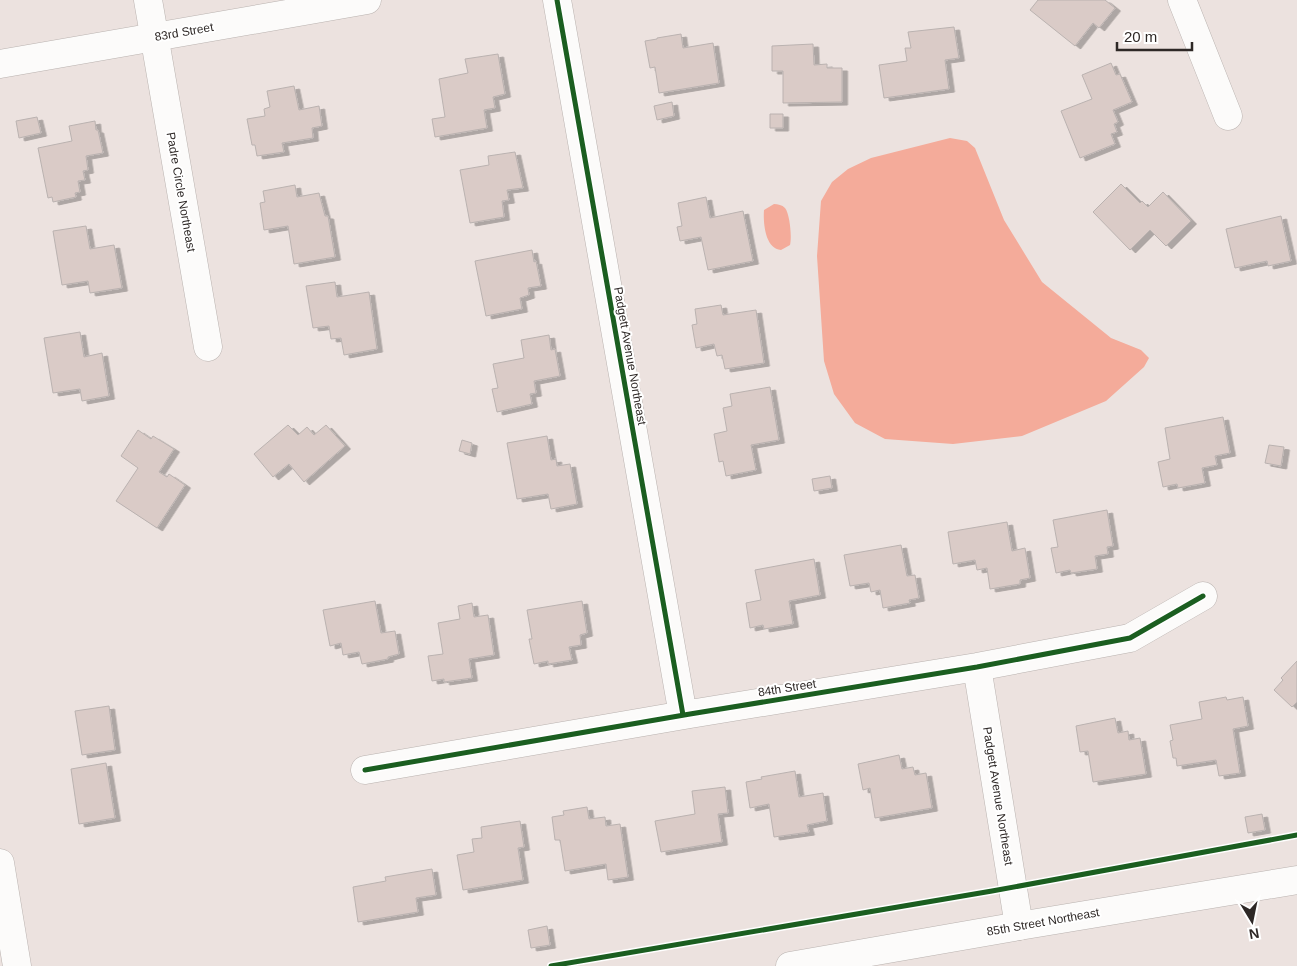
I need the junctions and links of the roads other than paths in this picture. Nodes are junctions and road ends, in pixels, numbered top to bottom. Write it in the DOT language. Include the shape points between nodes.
graph roads {
  1 [pos="148,0"];
  2 [pos="367,0"];
  3 [pos="557,0"];
  4 [pos="1182,0"];
  5 [pos="154,37"];
  6 [pos="0,64"];
  7 [pos="1228,116"];
  8 [pos="208,348"];
  9 [pos="1203,596"];
  10 [pos="977,667"];
  11 [pos="683,715"];
  12 [pos="365,770"];
  13 [pos="0,863"];
  14 [pos="1297,880"];
  15 [pos="1019,926"];
  16 [pos="17,966"];
  17 [pos="790,966"];
  1 -- 5 [label="street, Padre Circle Northeast"];
  2 -- 5 [label="street, 83rd Street"];
  3 -- 11 [label="street, Padgett Avenue Northeast"];
  4 -- 7 [label="street"];
  5 -- 6 [label="street, 83rd Street"];
  5 -- 8 [label="street, Padre Circle Northeast"];
  9 -- 10 [label="street, 84th Street" via="1130,638"];
  10 -- 11 [label="street, 84th Street"];
  10 -- 15 [label="street, Padgett Avenue Northeast"];
  11 -- 12 [label="street, 84th Street"];
  13 -- 16 [label="street"];
  14 -- 15 [label="street, 85th Street Northeast"];
  15 -- 17 [label="street, 85th Street Northeast"];
}
